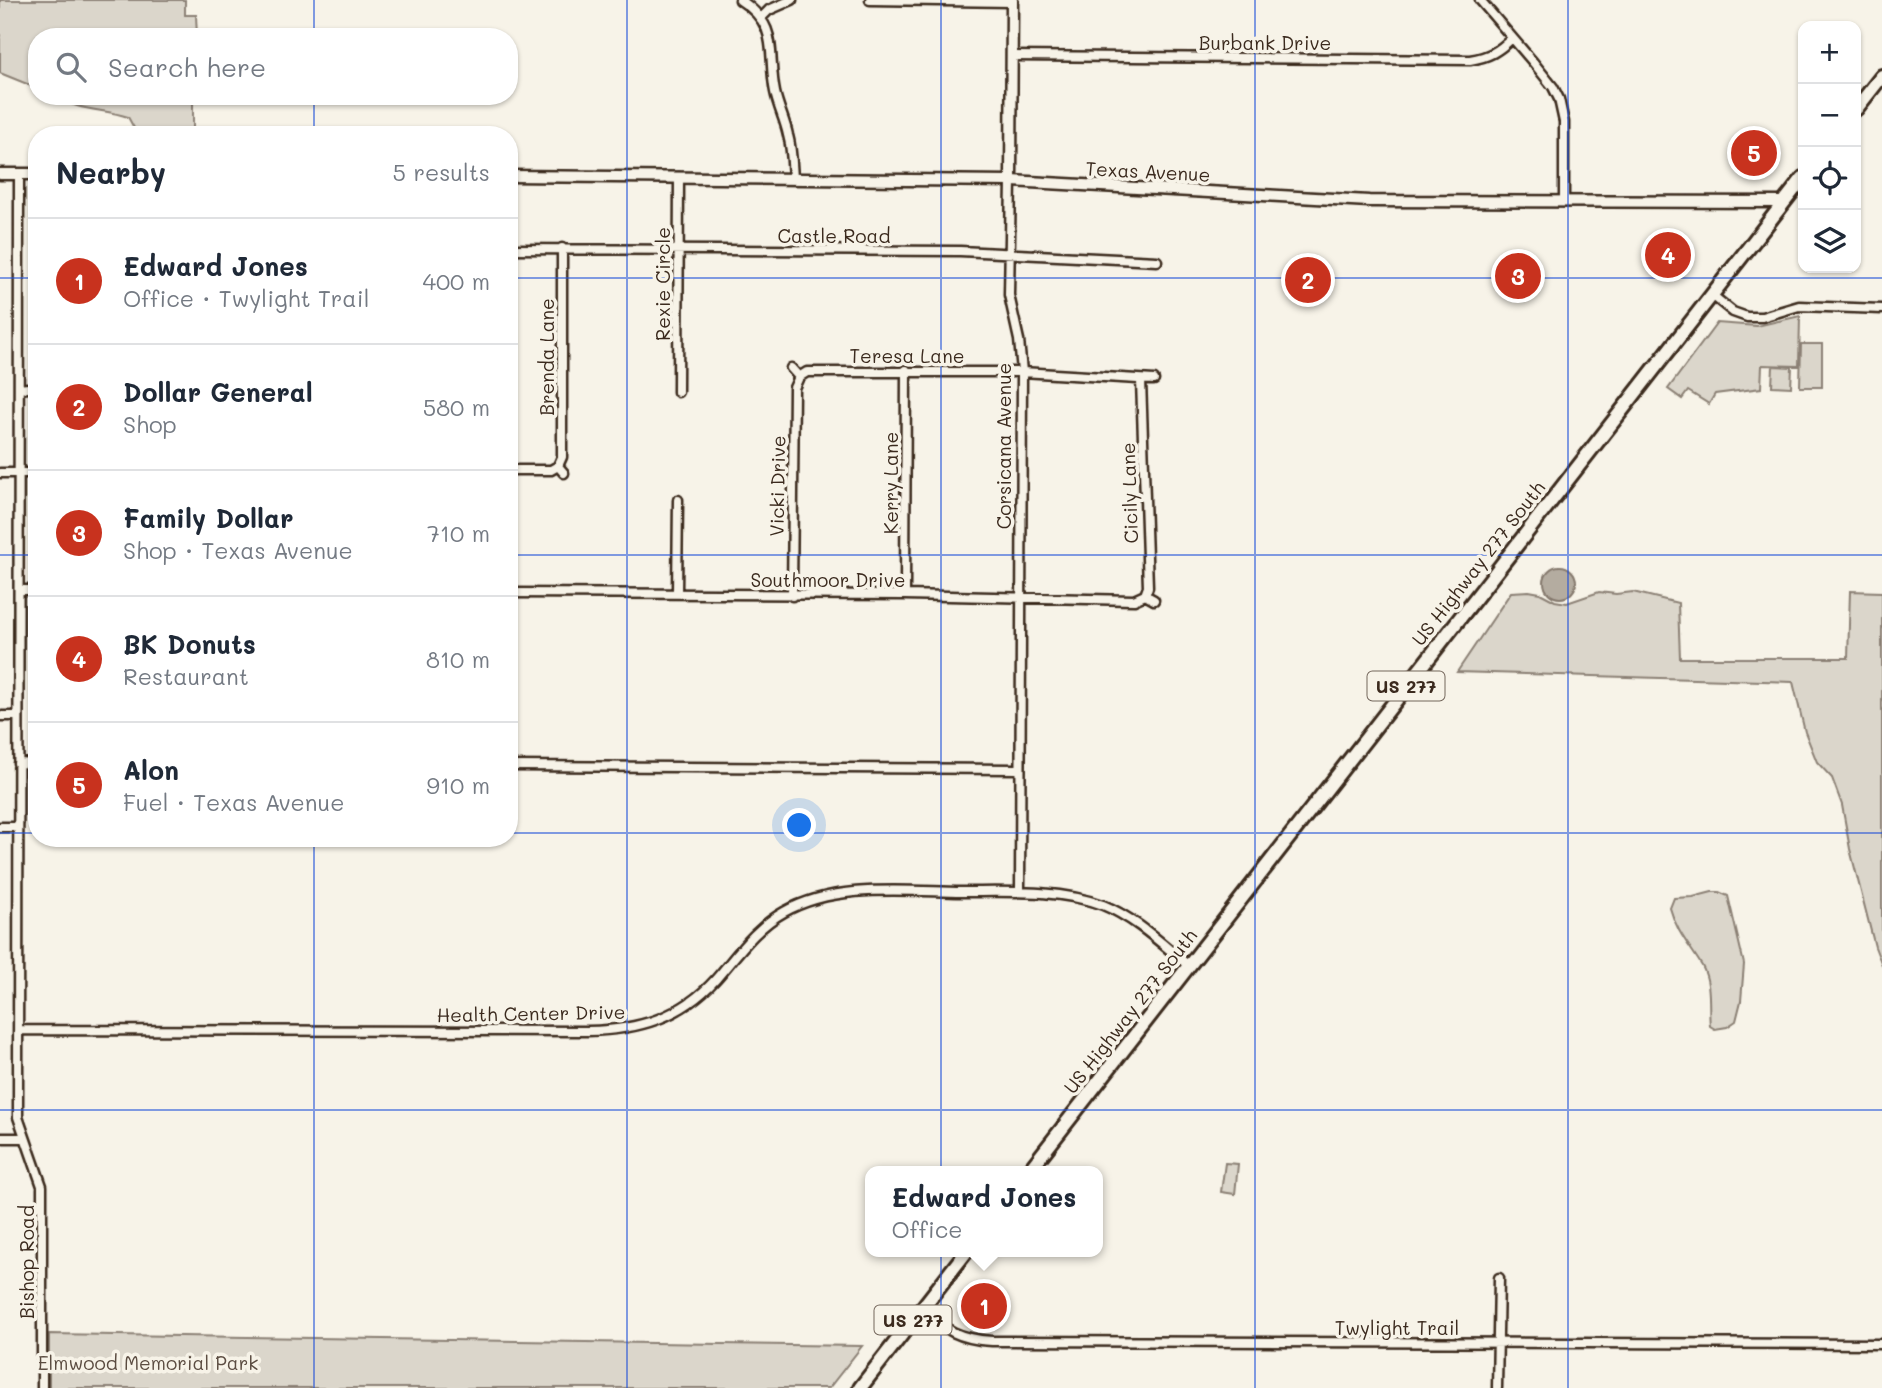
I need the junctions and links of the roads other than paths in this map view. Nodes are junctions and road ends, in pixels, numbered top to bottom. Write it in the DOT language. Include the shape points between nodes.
graph roads {
  1 [pos="740,0"];
  2 [pos="792,0"];
  3 [pos="870,0"];
  4 [pos="902,0"];
  5 [pos="1480,0"];
  6 [pos="1012,1"];
  7 [pos="761,18"];
  8 [pos="1512,38"];
  9 [pos="1012,56"];
  10 [pos="1882,76"];
  11 [pos="1861,103"];
  12 [pos="0,174"];
  13 [pos="19,174"];
  14 [pos="28,174"];
  15 [pos="518,176"];
  16 [pos="679,177"];
  17 [pos="793,178"];
  18 [pos="1011,181"];
  19 [pos="1798,184"];
  20 [pos="1564,202"];
  21 [pos="1784,202"];
  22 [pos="562,248"];
  23 [pos="518,249"];
  24 [pos="678,250"];
  25 [pos="1008,253"];
  26 [pos="1157,261"];
  27 [pos="1712,295"];
  28 [pos="1882,309"];
  29 [pos="790,368"];
  30 [pos="906,370"];
  31 [pos="1022,372"];
  32 [pos="799,377"];
  33 [pos="1141,380"];
  34 [pos="1154,380"];
  35 [pos="28,388"];
  36 [pos="19,389"];
  37 [pos="678,393"];
  38 [pos="518,470"];
  39 [pos="0,473"];
  40 [pos="19,473"];
  41 [pos="28,473"];
  42 [pos="678,500"];
  43 [pos="19,590"];
  44 [pos="28,590"];
  45 [pos="518,593"];
  46 [pos="677,594"];
  47 [pos="905,595"];
  48 [pos="1145,595"];
  49 [pos="792,596"];
  50 [pos="1020,597"];
  51 [pos="1154,600"];
  52 [pos="0,716"];
  53 [pos="18,716"];
  54 [pos="18,764"];
  55 [pos="28,764"];
  56 [pos="518,766"];
  57 [pos="1019,769"];
  58 [pos="0,827"];
  59 [pos="17,827"];
  60 [pos="1020,892"];
  61 [pos="1189,966"];
  62 [pos="18,1030"];
  63 [pos="0,1138"];
  64 [pos="24,1138"];
  65 [pos="1033,1166"];
  66 [pos="962,1257"];
  67 [pos="1499,1278"];
  68 [pos="922,1308"];
  69 [pos="1499,1344"];
  70 [pos="1882,1345"];
  71 [pos="42,1388"];
  72 [pos="860,1388"];
  73 [pos="1497,1388"];
  1 -- 7 [label="street"];
  2 -- 7 [label="street"];
  3 -- 4 [label="street"];
  4 -- 6 [label="street"];
  5 -- 8 [label="street"];
  6 -- 9 [label="street, Corsicana Avenue"];
  7 -- 17 [label="street" via="772,44 775,92 789,137"];
  8 -- 9 [label="street, Burbank Drive" via="1499,51 1470,60"];
  8 -- 20 [label="street" via="1559,99 1564,122"];
  9 -- 18 [label="street, Corsicana Avenue"];
  10 -- 11 [label="highway"];
  12 -- 13 [label="street"];
  13 -- 14 [label="street"];
  13 -- 36 [label="street, Bishop Road"];
  15 -- 16 [label="street, Texas Avenue"];
  16 -- 17 [label="street, Texas Avenue"];
  16 -- 24 [label="street, Rexie Circle"];
  17 -- 18 [label="street, Texas Avenue"];
  18 -- 20 [label="street, Texas Avenue" via="1368,201"];
  18 -- 25 [label="street, Corsicana Avenue"];
  19 -- 21 [label="highway, US Highway 277 South / US 277"];
  20 -- 21 [label="street, Texas Avenue"];
  21 -- 27 [label="highway, US Highway 277 South / US 277"];
  22 -- 23 [label="street, Castle Road"];
  22 -- 24 [label="street, Castle Road"];
  22 -- 38 [label="street, Brenda Lane" via="561,469"];
  24 -- 25 [label="street, Castle Road"];
  24 -- 37 [label="street, Rexie Circle"];
  25 -- 26 [label="street, Castle Road"];
  25 -- 31 [label="street, Corsicana Avenue" via="1009,295"];
  27 -- 28 [label="street" via="1747,317 1799,306"];
  27 -- 61 [label="highway, US Highway 277 South / US 277"];
  29 -- 32 [label="street"];
  30 -- 31 [label="street, Teresa Lane"];
  30 -- 32 [label="street, Teresa Lane" via="807,372"];
  30 -- 47 [label="street, Kerry Lane"];
  31 -- 33 [label="street, Teresa Lane"];
  31 -- 50 [label="street, Corsicana Avenue"];
  32 -- 49 [label="street, Vicki Drive" via="794,388"];
  33 -- 34 [label="street, Teresa Lane"];
  33 -- 48 [label="street, Cicily Lane"];
  35 -- 36 [label="street"];
  36 -- 40 [label="street, Bishop Road"];
  39 -- 40 [label="street"];
  40 -- 41 [label="street"];
  40 -- 43 [label="street, Bishop Road"];
  42 -- 46 [label="street"];
  43 -- 44 [label="street"];
  43 -- 53 [label="street, Bishop Road"];
  45 -- 46 [label="street, Southmoor Drive"];
  46 -- 49 [label="street, Southmoor Drive"];
  47 -- 49 [label="street, Southmoor Drive"];
  47 -- 50 [label="street, Southmoor Drive"];
  48 -- 50 [label="street, Southmoor Drive" via="1134,600"];
  48 -- 51 [label="street"];
  50 -- 57 [label="street, Corsicana Avenue"];
  52 -- 53 [label="street"];
  53 -- 54 [label="street, Bishop Road"];
  54 -- 55 [label="street"];
  54 -- 59 [label="street, Bishop Road"];
  56 -- 57 [label="street"];
  57 -- 60 [label="street, Corsicana Avenue"];
  58 -- 59 [label="street"];
  59 -- 62 [label="street, Bishop Road"];
  60 -- 61 [label="street, Health Center Drive" via="1103,905 1124,915"];
  60 -- 62 [label="street, Health Center Drive" via="851,893 806,902 763,928 690,1003 642,1026 614,1030"];
  61 -- 65 [label="highway, US Highway 277 South / US 277"];
  62 -- 64 [label="street, Bishop Road" via="19,1117"];
  63 -- 64 [label="street"];
  64 -- 71 [label="street, Bishop Road" via="42,1186"];
  66 -- 68 [label="highway, US 277"];
  67 -- 69 [label="street"];
  68 -- 69 [label="street, Twylight Trail" via="942,1327 974,1340"];
  68 -- 72 [label="highway, US 277"];
  69 -- 70 [label="street, Twylight Trail"];
  69 -- 73 [label="street"];
}
